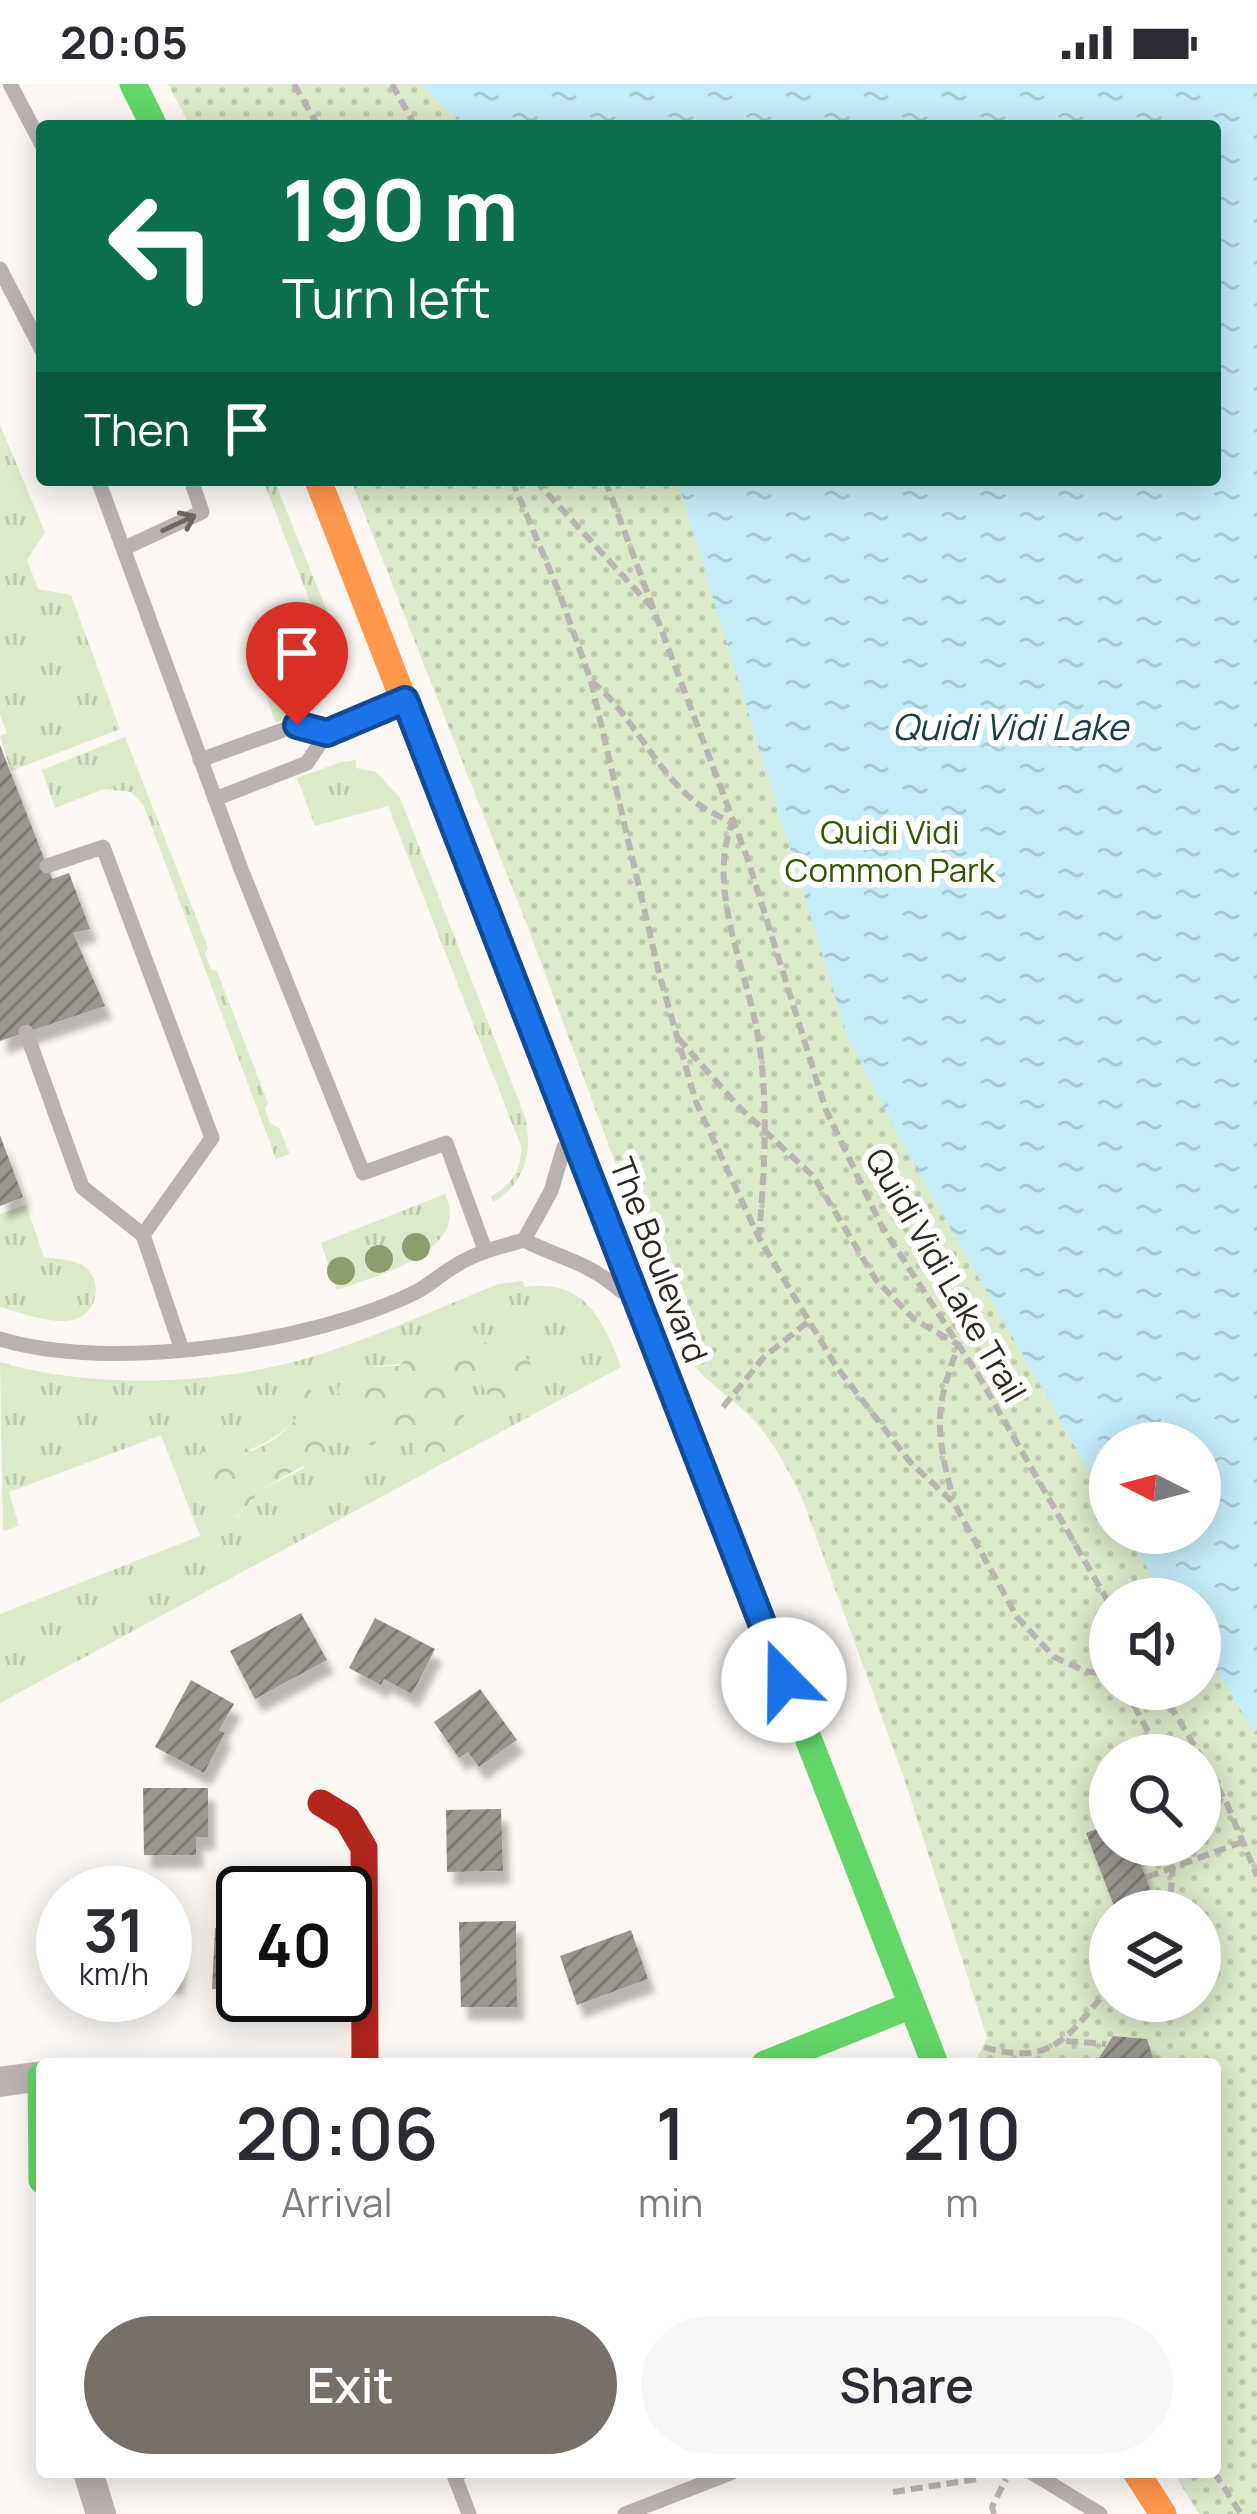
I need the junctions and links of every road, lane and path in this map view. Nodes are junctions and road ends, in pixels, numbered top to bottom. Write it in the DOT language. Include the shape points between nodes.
graph roads {
  1 [pos="10,84"];
  2 [pos="133,84"];
  3 [pos="294,84"];
  4 [pos="392,84"];
  5 [pos="151,120"];
  6 [pos="315,120"];
  7 [pos="412,120"];
  8 [pos="36,134"];
  9 [pos="0,269"];
  10 [pos="36,338"];
  11 [pos="100,486"];
  12 [pos="192,486"];
  13 [pos="320,486"];
  14 [pos="515,486"];
  15 [pos="540,486"];
  16 [pos="607,486"];
  17 [pos="125,548"];
  18 [pos="659,616"];
  19 [pos="590,681"];
  20 [pos="405,700"];
  21 [pos="327,733"];
  22 [pos="200,760"];
  23 [pos="215,800"];
  24 [pos="732,823"];
  25 [pos="47,866"];
  26 [pos="26,1032"];
  27 [pos="677,1036"];
  28 [pos="559,1096"];
  29 [pos="762,1126"];
  30 [pos="143,1235"];
  31 [pos="759,1238"];
  32 [pos="524,1240"];
  33 [pos="484,1250"];
  34 [pos="636,1304"];
  35 [pos="809,1322"];
  36 [pos="0,1339"];
  37 [pos="959,1345"];
  38 [pos="182,1350"];
  39 [pos="730,1397"];
  40 [pos="954,1502"];
  41 [pos="1094,1578"];
  42 [pos="1089,1672"];
  43 [pos="1221,1793"];
  44 [pos="1221,1801"];
  45 [pos="321,1804"];
  46 [pos="1227,1804"];
  47 [pos="1242,1842"];
  48 [pos="1221,1849"];
  49 [pos="1173,1866"];
  50 [pos="1257,1876"];
  51 [pos="1147,1877"];
  52 [pos="1171,1890"];
  53 [pos="912,2005"];
  54 [pos="1089,2013"];
  55 [pos="1066,2041"];
  56 [pos="1106,2044"];
  57 [pos="984,2047"];
  58 [pos="364,2058"];
  59 [pos="782,2058"];
  60 [pos="933,2058"];
  61 [pos="36,2077"];
  62 [pos="0,2082"];
  63 [pos="90,2478"];
  64 [pos="455,2478"];
  65 [pos="718,2478"];
  66 [pos="1041,2478"];
  67 [pos="1140,2478"];
  68 [pos="1218,2478"];
  69 [pos="1006,2479"];
  70 [pos="978,2480"];
  71 [pos="893,2492"];
  72 [pos="101,2514"];
  73 [pos="469,2514"];
  74 [pos="625,2514"];
  75 [pos="994,2514"];
  76 [pos="1100,2514"];
  77 [pos="1163,2514"];
  78 [pos="1241,2514"];
  1 -- 8 [label="lane"];
  2 -- 5 [label="street"];
  3 -- 6 [label="path"];
  4 -- 7 [label="path"];
  9 -- 10 [label="lane"];
  11 -- 17 [label="lane"];
  17 -- 12 [label="lane, one-way" via="202,512"];
  13 -- 20 [label="street, The Boulevard"];
  14 -- 19 [label="path"];
  15 -- 18 [label="path"];
  16 -- 18 [label="path, Quidi Vidi Lake Trail"];
  17 -- 22 [label="lane"];
  18 -- 24 [label="path, Quidi Vidi Lake Trail"];
  19 -- 24 [label="path" via="615,700 696,802"];
  19 -- 27 [label="path"];
  20 -- 21 [label="lane"];
  20 -- 28 [label="street, The Boulevard"];
  21 -- 22 [label="lane" via="297,725"];
  21 -- 23 [label="lane" via="307,763"];
  22 -- 23 [label="lane"];
  23 -- 33 [label="lane" via="363,1173 446,1143"];
  24 -- 29 [label="path" via="722,848 723,881 757,1032"];
  24 -- 37 [label="path, Quidi Vidi Lake Trail" via="826,1110 881,1225"];
  25 -- 30 [label="lane" via="103,847 212,1138"];
  26 -- 30 [label="lane" via="82,1187"];
  27 -- 29 [label="path"];
  27 -- 31 [label="path" via="695,1102"];
  28 -- 32 [label="lane" via="564,1149"];
  28 -- 34 [label="street, The Boulevard"];
  29 -- 31 [label="path"];
  29 -- 37 [label="path" via="814,1177 876,1280 915,1320"];
  30 -- 38 [label="lane"];
  31 -- 35 [label="path"];
  32 -- 33 [label="lane"];
  32 -- 34 [label="lane" via="577,1259"];
  33 -- 38 [label="lane" via="417,1292 338,1320 261,1343"];
  34 -- 53 [label="street, The Boulevard"];
  35 -- 39 [label="path"];
  35 -- 40 [label="path" via="910,1462"];
  36 -- 38 [label="lane" via="106,1352"];
  37 -- 40 [label="path" via="937,1419"];
  37 -- 41 [label="path, Quidi Vidi Lake Trail"];
  40 -- 42 [label="path" via="1016,1617 1054,1657"];
  43 -- 46 [label="path"];
  44 -- 46 [label="path"];
  45 -- 58 [label="street" via="347,1819 364,1848"];
  46 -- 47 [label="path"];
  47 -- 48 [label="path"];
  47 -- 50 [label="path"];
  49 -- 51 [label="path"];
  49 -- 52 [label="path"];
  53 -- 59 [label="street"];
  53 -- 60 [label="street, The Boulevard"];
  54 -- 55 [label="path"];
  55 -- 56 [label="path"];
  55 -- 57 [label="path" via="1012,2055"];
  61 -- 62 [label="street"];
  63 -- 72 [label="street"];
  64 -- 73 [label="lane"];
  65 -- 74 [label="lane"];
  66 -- 76 [label="lane"];
  67 -- 77 [label="street"];
  68 -- 78 [label="path"];
  69 -- 75 [label="path"];
  70 -- 71 [label="path"];
}
